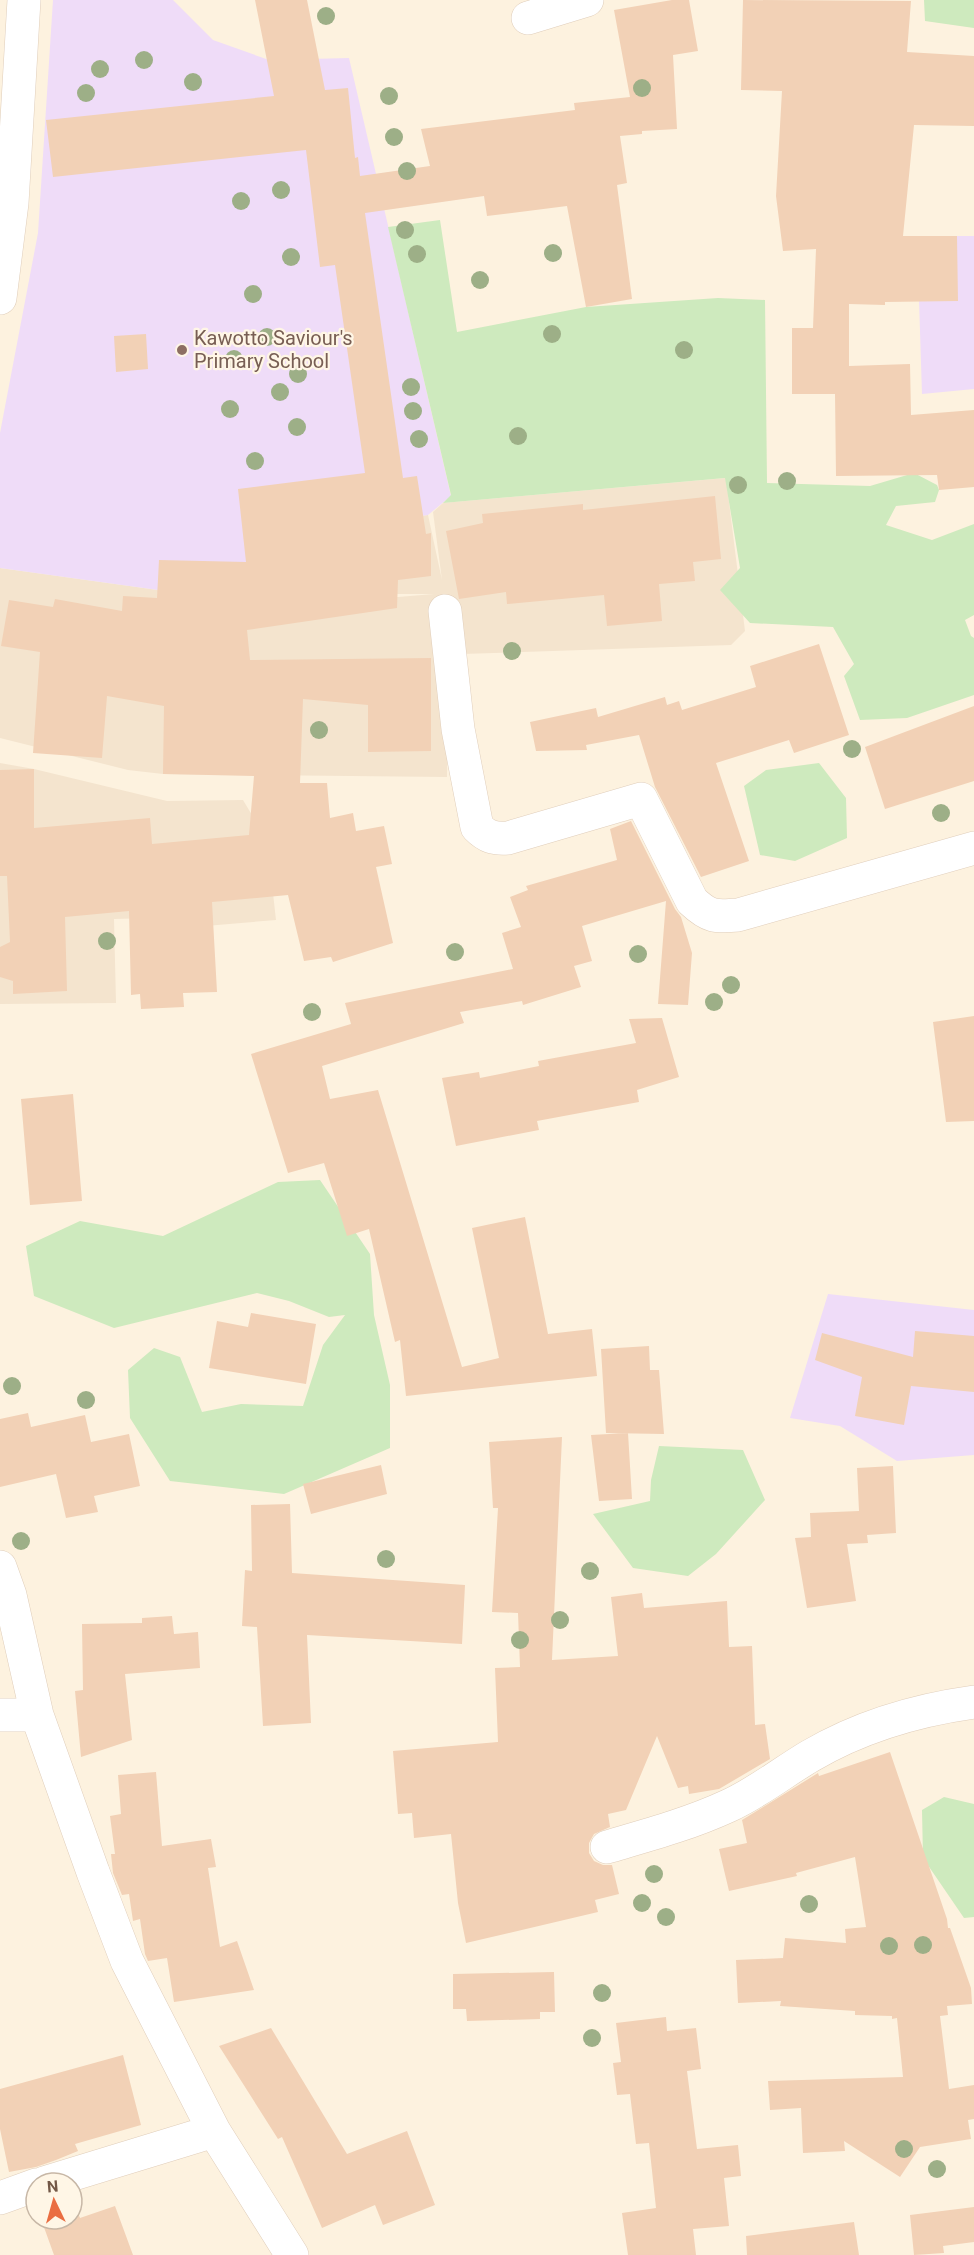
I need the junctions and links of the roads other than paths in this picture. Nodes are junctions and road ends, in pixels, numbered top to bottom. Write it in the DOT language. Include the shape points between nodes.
graph roads {
  1 [pos="24,0"];
  2 [pos="587,0"];
  3 [pos="528,18"];
  4 [pos="0,298"];
  5 [pos="445,611"];
  6 [pos="974,848"];
  7 [pos="0,1567"];
  8 [pos="974,1702"];
  9 [pos="0,1715"];
  10 [pos="37,1715"];
  11 [pos="607,1847"];
  12 [pos="214,2132"];
  13 [pos="84,2171"];
  14 [pos="24,2189"];
  15 [pos="0,2198"];
  16 [pos="292,2255"];
  1 -- 4 [label="street" via="12,203"];
  2 -- 3 [label="street"];
  5 -- 6 [label="street" via="458,729 477,827 486,836 508,838 640,799 692,901 705,913 718,917 738,915"];
  7 -- 10 [label="street"];
  8 -- 11 [label="street" via="933,1708 867,1727 812,1755 729,1806 671,1829"];
  9 -- 10 [label="street"];
  10 -- 12 [label="street" via="127,1961"];
  12 -- 13 [label="street"];
  12 -- 16 [label="street"];
  14 -- 15 [label="street"];
}
